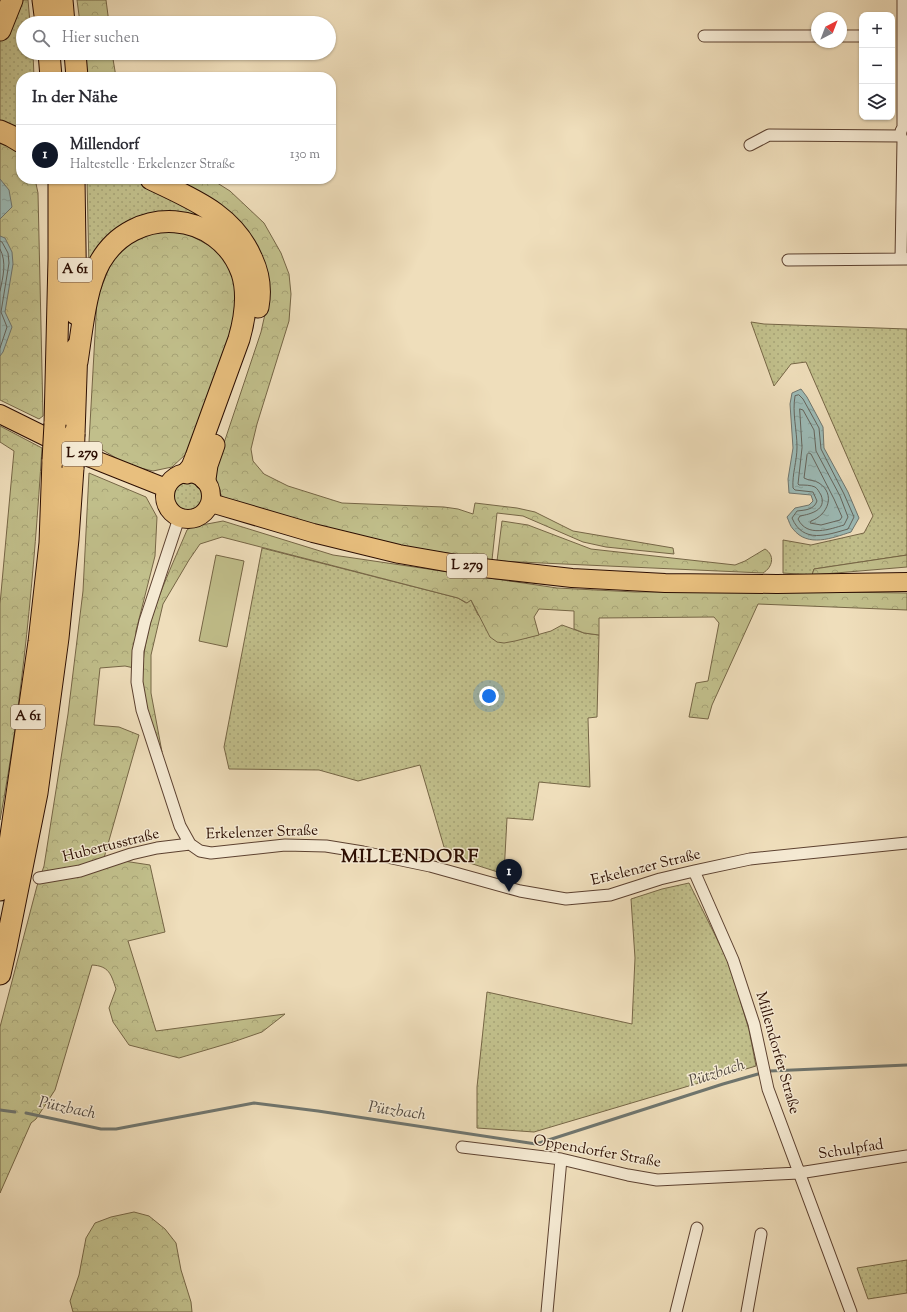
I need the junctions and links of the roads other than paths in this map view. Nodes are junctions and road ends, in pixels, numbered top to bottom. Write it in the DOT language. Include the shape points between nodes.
graph roads {
  1 [pos="12,0"];
  2 [pos="43,0"];
  3 [pos="903,0"];
  4 [pos="45,16"];
  5 [pos="0,30"];
  6 [pos="704,36"];
  7 [pos="811,36"];
  8 [pos="847,36"];
  9 [pos="859,36"];
  10 [pos="905,36"];
  11 [pos="50,60"];
  12 [pos="67,60"];
  13 [pos="76,60"];
  14 [pos="51,72"];
  15 [pos="68,72"];
  16 [pos="77,72"];
  17 [pos="0,132"];
  18 [pos="904,134"];
  19 [pos="16,139"];
  20 [pos="750,145"];
  21 [pos="46,184"];
  22 [pos="58,184"];
  23 [pos="74,184"];
  24 [pos="161,184"];
  25 [pos="59,259"];
  26 [pos="904,259"];
  27 [pos="788,260"];
  28 [pos="77,362"];
  29 [pos="0,414"];
  30 [pos="196,476"];
  31 [pos="166,488"];
  32 [pos="211,503"];
  33 [pos="179,518"];
  34 [pos="907,582"];
  35 [pos="907,843"];
  36 [pos="190,844"];
  37 [pos="694,871"];
  38 [pos="39,878"];
  39 [pos="0,890"];
  40 [pos="0,974"];
  41 [pos="462,1147"];
  42 [pos="907,1156"];
  43 [pos="561,1159"];
  44 [pos="799,1174"];
  45 [pos="697,1228"];
  46 [pos="761,1234"];
  47 [pos="547,1312"];
  48 [pos="676,1312"];
  49 [pos="747,1312"];
  50 [pos="851,1312"];
  1 -- 5 [label="highway"];
  2 -- 4 [label="highway"];
  3 -- 10 [label="street"];
  6 -- 7 [label="street"];
  8 -- 9 [label="street"];
  10 -- 18 [label="street"];
  11 -- 14 [label="highway"];
  12 -- 15 [label="highway"];
  13 -- 16 [label="highway"];
  17 -- 19 [label="highway"];
  18 -- 20 [label="street" via="769,135"];
  18 -- 26 [label="street"];
  21 -- 25 [label="highway"];
  22 -- 25 [label="highway, A 61"];
  23 -- 28 [label="highway, A 61"];
  24 -- 30 [label="highway" via="199,203 228,224 248,250 258,275 259,300 252,339 208,460"];
  25 -- 39 [label="highway, A 61, bridge" via="50,543 39,642 9,849"];
  26 -- 27 [label="street"];
  28 -- 30 [label="highway" via="93,278 100,262 118,240 140,226 175,221 202,229 223,244 232,253 242,275 246,301 244,320 192,467"];
  28 -- 40 [label="highway, A 61, bridge" via="73,468 58,638 37,793"];
  29 -- 31 [label="main road, L 279" via="83,455"];
  30 -- 31 [label="main road" via="180,474"];
  30 -- 32 [label="main road" via="211,490"];
  31 -- 33 [label="main road" via="168,509"];
  32 -- 33 [label="main road" via="202,516 187,520"];
  32 -- 34 [label="main road, L 279" via="399,554 482,568 572,578 665,583"];
  33 -- 36 [label="street, Erkelenzer Straße" via="145,621 138,651 137,682 142,710 153,744 180,826"];
  35 -- 37 [label="street, Erkelenzer Straße" via="750,859"];
  36 -- 37 [label="street, Erkelenzer Straße" via="200,851 211,853 284,845 326,846 424,865 520,891 566,900 610,895"];
  36 -- 38 [label="street, Hubertusstraße" via="157,848 80,871"];
  37 -- 44 [label="street, Millendorfer Straße" via="733,960 754,1024 765,1079"];
  41 -- 43 [label="street, Oppendorfer Straße"];
  42 -- 44 [label="street, Schulpfad"];
  43 -- 44 [label="street, Oppendorfer Straße" via="657,1180"];
  43 -- 47 [label="street"];
  44 -- 50 [label="street, Millendorfer Straße"];
  45 -- 48 [label="street"];
  46 -- 49 [label="street"];
}
